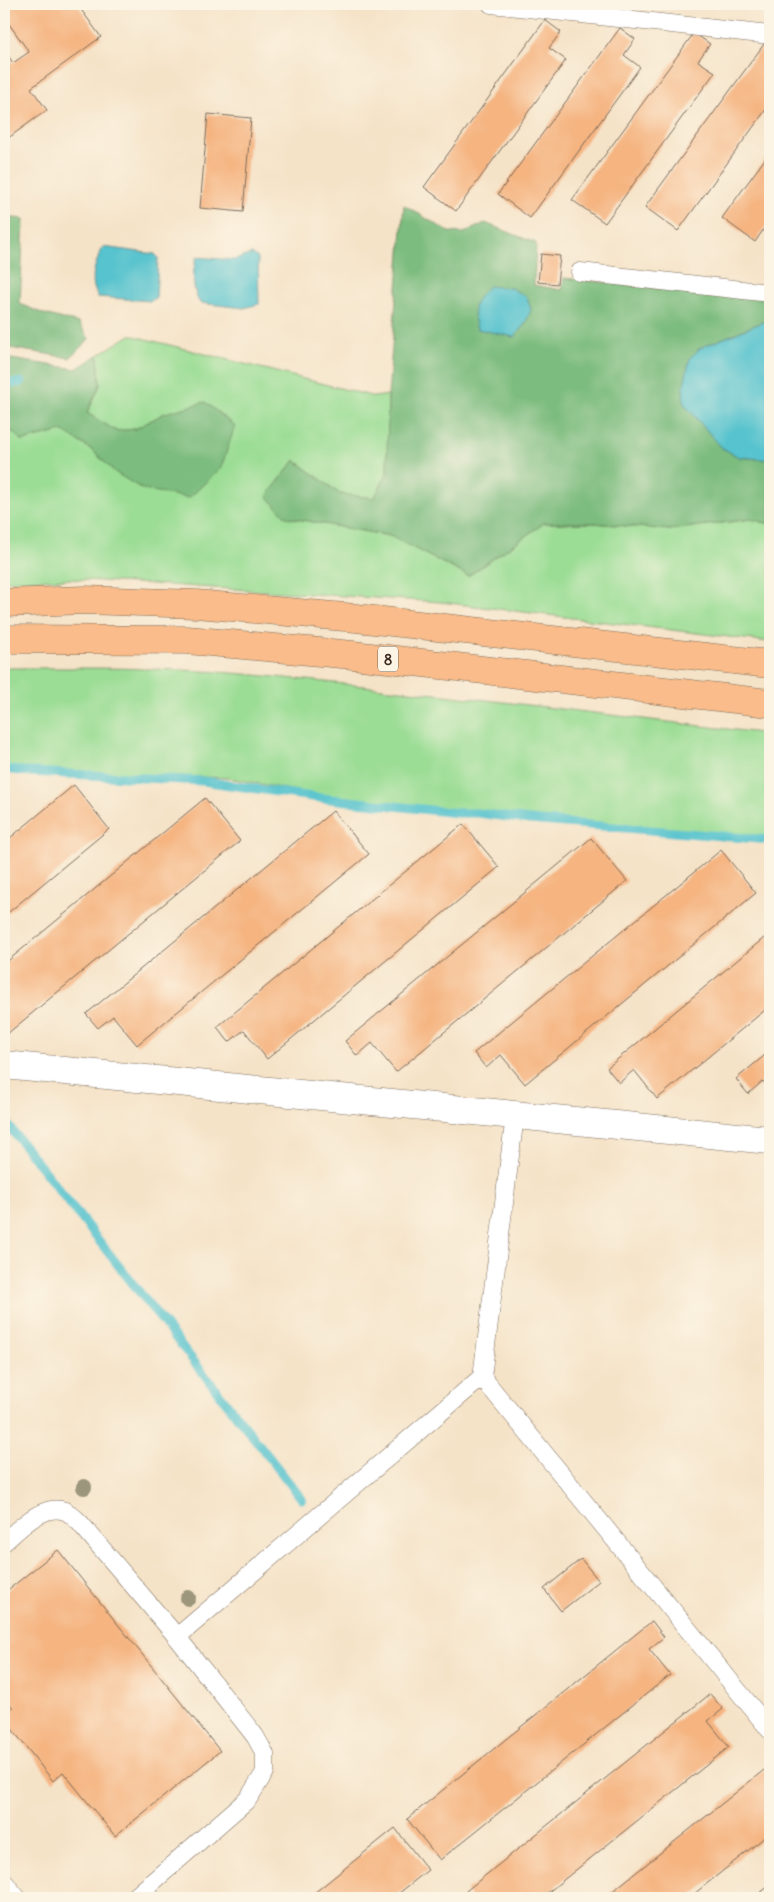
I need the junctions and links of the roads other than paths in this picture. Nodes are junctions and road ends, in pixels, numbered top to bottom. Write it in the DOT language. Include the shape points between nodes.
graph roads {
  1 [pos="491,4"];
  2 [pos="770,35"];
  3 [pos="580,272"];
  4 [pos="770,292"];
  5 [pos="4,603"];
  6 [pos="4,639"];
  7 [pos="770,664"];
  8 [pos="770,703"];
  9 [pos="4,1065"];
  10 [pos="515,1116"];
  11 [pos="770,1140"];
  12 [pos="482,1377"];
  13 [pos="4,1542"];
  14 [pos="177,1637"];
  15 [pos="770,1730"];
  16 [pos="4,1882"];
  17 [pos="17,1898"];
  18 [pos="134,1898"];
  1 -- 2 [label="lane"];
  3 -- 4 [label="lane"];
  5 -- 7 [label="highway, 8" via="85,600 196,604 366,619"];
  6 -- 8 [label="highway, 8" via="187,640 352,654"];
  9 -- 10 [label="street"];
  10 -- 11 [label="street"];
  10 -- 12 [label="lane"];
  12 -- 14 [label="lane"];
  12 -- 15 [label="lane"];
  13 -- 14 [label="lane" via="30,1520 52,1509 66,1512 80,1523"];
  14 -- 18 [label="lane" via="256,1736 265,1754 265,1772 248,1799"];
  16 -- 17 [label="lane"];
}
